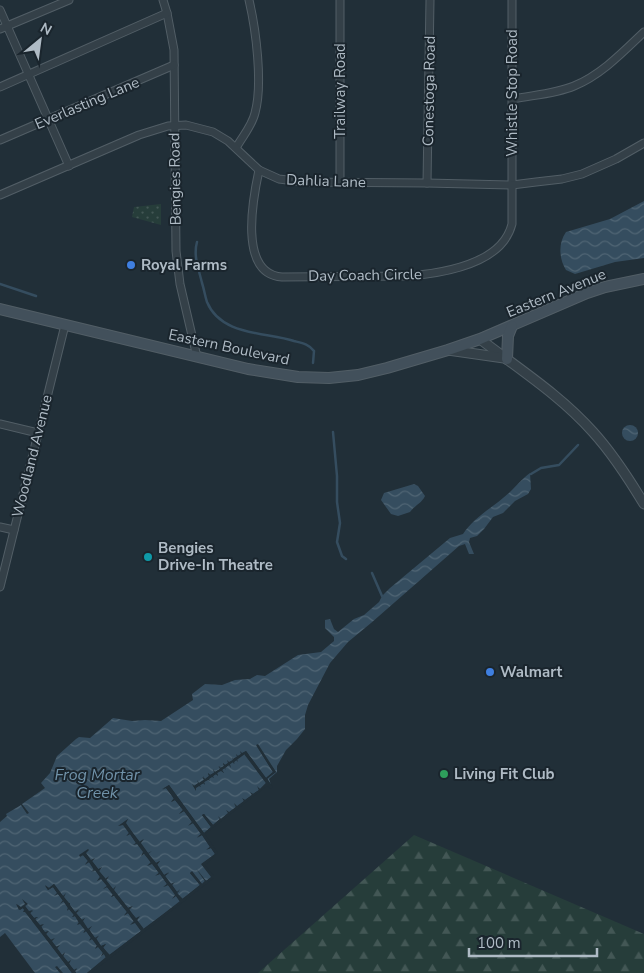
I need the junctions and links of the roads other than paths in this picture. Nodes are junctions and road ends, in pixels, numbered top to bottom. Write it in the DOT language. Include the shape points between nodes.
graph roads {
  1 [pos="69,0"];
  2 [pos="162,0"];
  3 [pos="249,0"];
  4 [pos="340,0"];
  5 [pos="430,0"];
  6 [pos="512,0"];
  7 [pos="0,10"];
  8 [pos="167,13"];
  9 [pos="4,28"];
  10 [pos="644,32"];
  11 [pos="174,65"];
  12 [pos="29,74"];
  13 [pos="0,87"];
  14 [pos="513,99"];
  15 [pos="49,119"];
  16 [pos="174,126"];
  17 [pos="0,140"];
  18 [pos="644,143"];
  19 [pos="236,148"];
  20 [pos="69,166"];
  21 [pos="259,170"];
  22 [pos="340,182"];
  23 [pos="427,183"];
  24 [pos="512,185"];
  25 [pos="0,195"];
  26 [pos="644,280"];
  27 [pos="0,310"];
  28 [pos="65,325"];
  29 [pos="512,326"];
  30 [pos="480,339"];
  31 [pos="448,350"];
  32 [pos="197,357"];
  33 [pos="506,359"];
  34 [pos="0,424"];
  35 [pos="38,433"];
  36 [pos="644,504"];
  37 [pos="0,527"];
  38 [pos="14,530"];
  39 [pos="0,587"];
  1 -- 9 [label="street"];
  2 -- 8 [label="street, Bengies Road"];
  3 -- 19 [label="street" via="257,64 256,108"];
  4 -- 22 [label="street, Trailway Road"];
  5 -- 23 [label="street, Conestoga Road"];
  6 -- 14 [label="street, Whistle Stop Road"];
  7 -- 9 [label="street"];
  8 -- 11 [label="street, Bengies Road"];
  8 -- 12 [label="street"];
  9 -- 12 [label="street"];
  10 -- 14 [label="street" via="600,72 574,86"];
  11 -- 15 [label="street, Everlasting Lane"];
  11 -- 16 [label="street, Bengies Road"];
  12 -- 13 [label="street"];
  12 -- 15 [label="street"];
  14 -- 24 [label="street, Whistle Stop Road"];
  15 -- 17 [label="street, Everlasting Lane"];
  15 -- 20 [label="street"];
  16 -- 19 [label="street, Dahlia Lane" via="205,129 222,136"];
  16 -- 20 [label="street, Dahlia Lane" via="150,131"];
  16 -- 32 [label="street, Bengies Road" via="176,251"];
  18 -- 24 [label="street, Dahlia Lane" via="582,174"];
  19 -- 21 [label="street, Dahlia Lane"];
  20 -- 25 [label="street, Dahlia Lane"];
  21 -- 22 [label="street, Dahlia Lane" via="291,182"];
  21 -- 24 [label="street, Day Coach Circle" via="252,214 253,245 263,269 277,276 409,276 460,267 490,253 504,242 512,224"];
  22 -- 23 [label="street, Dahlia Lane"];
  23 -- 24 [label="street, Dahlia Lane"];
  26 -- 29 [label="main road, Eastern Avenue" via="587,293"];
  27 -- 28 [label="main road, Eastern Boulevard"];
  28 -- 32 [label="main road, Eastern Boulevard"];
  28 -- 35 [label="street, Woodland Avenue"];
  29 -- 30 [label="main road, Eastern Avenue"];
  29 -- 33 [label="main road"];
  30 -- 31 [label="main road, Eastern Boulevard"];
  30 -- 33 [label="street"];
  31 -- 32 [label="main road, Eastern Boulevard" via="377,370 329,378 276,374"];
  31 -- 33 [label="street"];
  33 -- 36 [label="street" via="554,394 593,432 622,468"];
  34 -- 35 [label="street"];
  35 -- 38 [label="street, Woodland Avenue"];
  37 -- 38 [label="street"];
  38 -- 39 [label="street, Woodland Avenue"];
}
